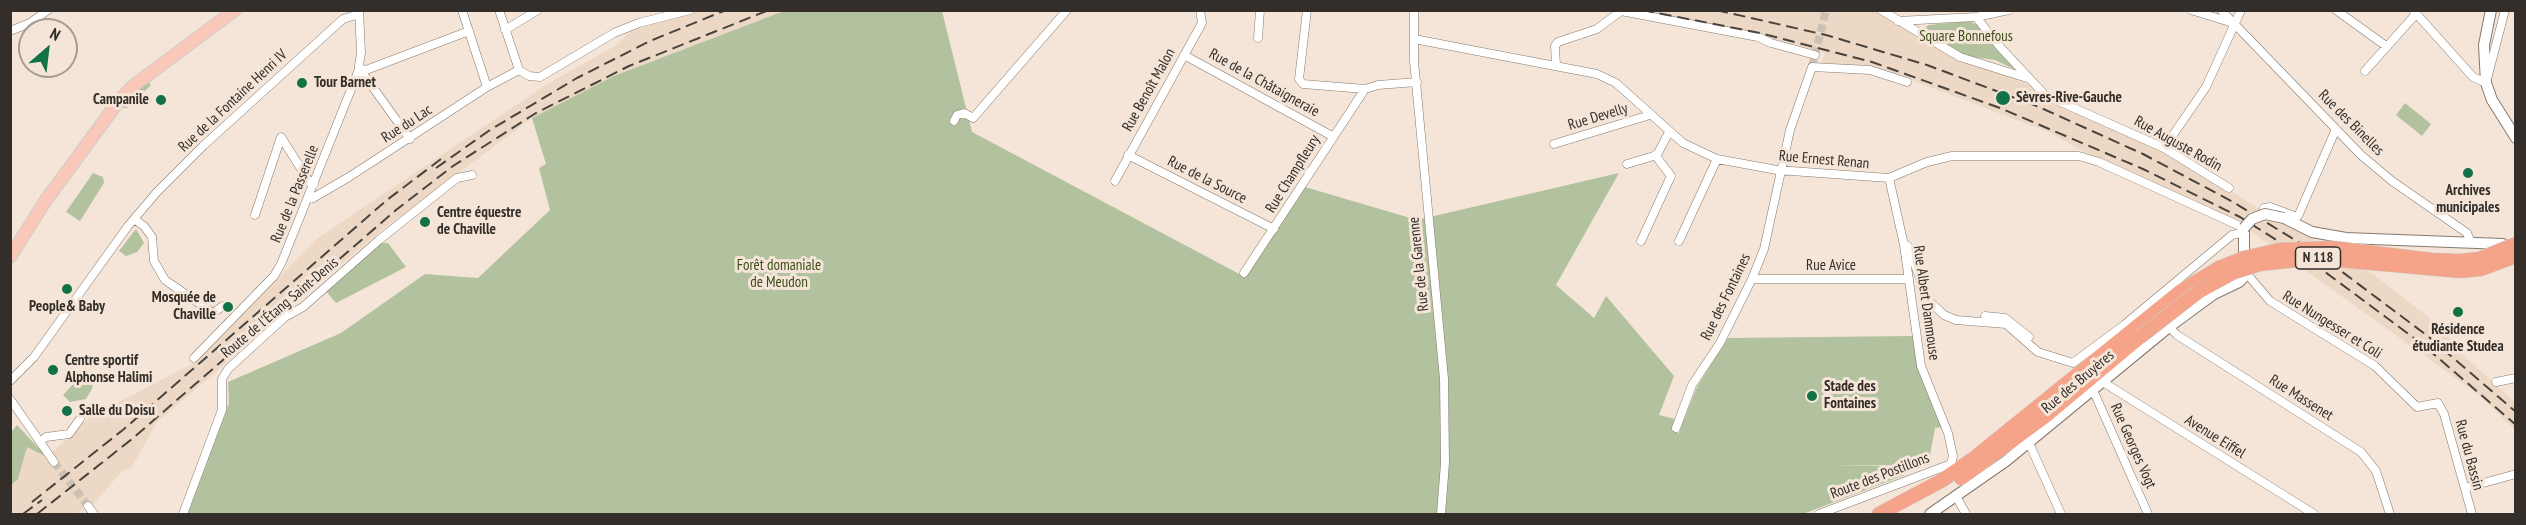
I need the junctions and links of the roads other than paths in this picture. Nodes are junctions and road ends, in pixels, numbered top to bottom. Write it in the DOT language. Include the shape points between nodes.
graph roads {
  1 [pos="48,10"];
  2 [pos="235,10"];
  3 [pos="462,10"];
  4 [pos="499,10"];
  5 [pos="538,10"];
  6 [pos="690,10"];
  7 [pos="1067,10"];
  8 [pos="1200,10"];
  9 [pos="1260,10"];
  10 [pos="1307,10"];
  11 [pos="1414,10"];
  12 [pos="1881,10"];
  13 [pos="2009,10"];
  14 [pos="2191,10"];
  15 [pos="2222,10"];
  16 [pos="2241,10"];
  17 [pos="2336,10"];
  18 [pos="2491,10"];
  19 [pos="2505,10"];
  20 [pos="359,12"];
  21 [pos="2415,12"];
  22 [pos="1976,17"];
  23 [pos="1922,20"];
  24 [pos="1896,21"];
  25 [pos="2235,23"];
  26 [pos="469,30"];
  27 [pos="505,30"];
  28 [pos="10,31"];
  29 [pos="1919,34"];
  30 [pos="1258,38"];
  31 [pos="1414,39"];
  32 [pos="2386,46"];
  33 [pos="1184,55"];
  34 [pos="1815,55"];
  35 [pos="1556,66"];
  36 [pos="359,68"];
  37 [pos="519,69"];
  38 [pos="2365,71"];
  39 [pos="2028,78"];
  40 [pos="1417,82"];
  41 [pos="1907,82"];
  42 [pos="2486,83"];
  43 [pos="487,87"];
  44 [pos="1365,89"];
  45 [pos="1650,115"];
  46 [pos="954,121"];
  47 [pos="2336,129"];
  48 [pos="1669,132"];
  49 [pos="1332,136"];
  50 [pos="2516,138"];
  51 [pos="410,140"];
  52 [pos="1554,144"];
  53 [pos="2164,148"];
  54 [pos="1128,155"];
  55 [pos="1655,156"];
  56 [pos="1717,159"];
  57 [pos="1627,164"];
  58 [pos="1782,170"];
  59 [pos="472,175"];
  60 [pos="1889,178"];
  61 [pos="1115,181"];
  62 [pos="314,184"];
  63 [pos="2229,188"];
  64 [pos="309,197"];
  65 [pos="255,214"];
  66 [pos="2265,214"];
  67 [pos="134,219"];
  68 [pos="1274,229"];
  69 [pos="2243,230"];
  70 [pos="1901,232"];
  71 [pos="1641,241"];
  72 [pos="1679,241"];
  73 [pos="2471,243"];
  74 [pos="2489,244"];
  75 [pos="2509,244"];
  76 [pos="1904,245"];
  77 [pos="2244,251"];
  78 [pos="2516,256"];
  79 [pos="10,257"];
  80 [pos="2516,265"];
  81 [pos="1244,273"];
  82 [pos="2247,274"];
  83 [pos="1752,279"];
  84 [pos="1909,279"];
  85 [pos="223,306"];
  86 [pos="2169,327"];
  87 [pos="2137,334"];
  88 [pos="194,357"];
  89 [pos="2052,358"];
  90 [pos="2516,378"];
  91 [pos="10,381"];
  92 [pos="2103,382"];
  93 [pos="2496,382"];
  94 [pos="2093,390"];
  95 [pos="10,399"];
  96 [pos="2438,403"];
  97 [pos="80,418"];
  98 [pos="1677,428"];
  99 [pos="40,442"];
  100 [pos="2029,443"];
  101 [pos="54,462"];
  102 [pos="1951,464"];
  103 [pos="2516,474"];
  104 [pos="2464,488"];
  105 [pos="1956,496"];
  106 [pos="88,506"];
  107 [pos="2303,511"];
  108 [pos="94,514"];
  109 [pos="183,514"];
  110 [pos="1441,514"];
  111 [pos="1819,514"];
  112 [pos="1879,514"];
  113 [pos="1896,514"];
  114 [pos="1930,514"];
  115 [pos="1966,514"];
  116 [pos="2061,514"];
  117 [pos="2148,514"];
  118 [pos="2314,514"];
  119 [pos="2390,514"];
  120 [pos="2472,514"];
  1 -- 28 [label="street"];
  2 -- 79 [label="main road" via="133,86 110,111 62,191"];
  3 -- 26 [label="street"];
  4 -- 27 [label="street"];
  5 -- 27 [label="street"];
  6 -- 37 [label="street" via="621,30 544,76 529,76"];
  7 -- 46 [label="street" via="973,118 964,113"];
  8 -- 33 [label="street, Rue Benoît Malon" via="1202,23"];
  9 -- 30 [label="street"];
  10 -- 44 [label="street" via="1299,79 1311,86"];
  11 -- 31 [label="street, Rue de la Garenne"];
  12 -- 24 [label="street"];
  13 -- 22 [label="street"];
  14 -- 25 [label="street"];
  15 -- 25 [label="street, Rue des Binelles"];
  16 -- 25 [label="street"];
  17 -- 32 [label="street"];
  18 -- 42 [label="street" via="2484,45"];
  19 -- 42 [label="street"];
  20 -- 36 [label="street, Rue de la Passerelle"];
  20 -- 67 [label="street, Rue de la Fontaine Henri IV" via="343,19 210,139"];
  21 -- 32 [label="street"];
  21 -- 42 [label="street" via="2476,80"];
  22 -- 23 [label="street"];
  22 -- 39 [label="street, Rue Auguste Rodin"];
  23 -- 24 [label="street"];
  23 -- 29 [label="street"];
  24 -- 29 [label="street"];
  25 -- 47 [label="street, Rue des Binelles"];
  25 -- 53 [label="street" via="2206,87"];
  26 -- 36 [label="street" via="366,70"];
  26 -- 43 [label="street"];
  27 -- 37 [label="street"];
  29 -- 39 [label="street" via="1967,60"];
  31 -- 35 [label="street, Rue Ernest Renan"];
  31 -- 40 [label="street, Rue de la Garenne"];
  32 -- 38 [label="street"];
  33 -- 49 [label="street, Rue de la Châtaigneraie"];
  33 -- 54 [label="street, Rue Benoît Malon"];
  34 -- 35 [label="street" via="1758,37 1621,11 1597,29 1558,42"];
  35 -- 45 [label="street, Rue Ernest Renan" via="1597,74 1616,83"];
  36 -- 51 [label="street"];
  36 -- 62 [label="street, Rue de la Passerelle"];
  37 -- 43 [label="street, Rue du Lac"];
  39 -- 53 [label="street, Rue Auguste Rodin" via="2050,97"];
  40 -- 44 [label="street"];
  40 -- 110 [label="street, Rue de la Garenne" via="1444,379"];
  41 -- 58 [label="street, Rue des Fontaines" via="1870,70 1812,67 1794,114"];
  42 -- 50 [label="street"];
  43 -- 51 [label="street, Rue du Lac"];
  44 -- 49 [label="street, Rue Champfleury"];
  45 -- 48 [label="street, Rue Ernest Renan"];
  45 -- 52 [label="street, Rue Develly"];
  47 -- 66 [label="street" via="2297,217 2270,207 2264,208"];
  47 -- 73 [label="street, Rue des Binelles" via="2392,181 2467,233"];
  48 -- 55 [label="street"];
  48 -- 56 [label="street, Rue Ernest Renan"];
  49 -- 68 [label="street, Rue Champfleury"];
  51 -- 64 [label="street, Rue du Lac" via="340,183"];
  53 -- 63 [label="street, Rue Auguste Rodin"];
  54 -- 61 [label="street, Rue Benoît Malon"];
  54 -- 68 [label="street, Rue de la Source"];
  55 -- 57 [label="street"];
  55 -- 71 [label="street" via="1671,176"];
  56 -- 58 [label="street, Rue Ernest Renan"];
  56 -- 72 [label="street"];
  58 -- 60 [label="street, Rue Ernest Renan"];
  58 -- 83 [label="street, Rue des Fontaines" via="1764,249"];
  59 -- 109 [label="street, Route de l'Étang Saint-Denis" via="458,178 285,317 228,369 222,379 222,410"];
  60 -- 69 [label="street, Rue Ernest Renan" via="1953,156 2079,156"];
  60 -- 70 [label="street, Rue Albert Dammouse"];
  62 -- 64 [label="street, Rue de la Passerelle"];
  62 -- 65 [label="street" via="281,138"];
  64 -- 88 [label="street, Rue de la Passerelle" via="274,276"];
  66 -- 69 [label="street, Rue des Bruyères, bridge" via="2252,219"];
  66 -- 73 [label="street, bridge" via="2324,235"];
  67 -- 85 [label="street" via="149,232 154,261 165,280 213,313"];
  67 -- 91 [label="street, Rue de la Fontaine Henri IV" via="34,357"];
  68 -- 81 [label="street, Rue Champfleury"];
  69 -- 77 [label="street"];
  69 -- 89 [label="street, Rue des Bruyères" via="2100,345 2073,363"];
  70 -- 76 [label="street, Rue Albert Dammouse"];
  70 -- 89 [label="street" via="1913,247 1936,304 1953,315 2005,318"];
  73 -- 74 [label="street"];
  74 -- 75 [label="street"];
  74 -- 80 [label="street"];
  75 -- 87 [label="highway, N 118, bridge" via="2480,259 2459,261 2333,249 2278,250 2244,258 2202,277"];
  76 -- 84 [label="street, Rue Albert Dammouse"];
  76 -- 89 [label="street" via="1908,246 1934,308 1956,320 2006,324 2038,352"];
  78 -- 87 [label="highway, N 118, bridge" via="2481,269 2460,271 2316,258 2260,264 2234,272 2199,291"];
  82 -- 86 [label="street, Rue des Bruyères"];
  82 -- 96 [label="street, Rue Nungesser et Coli" via="2270,301 2375,366 2417,407"];
  83 -- 84 [label="street, Rue Avice"];
  83 -- 98 [label="street, Rue des Fontaines" via="1720,343 1692,385"];
  84 -- 102 [label="street, Rue Albert Dammouse" via="1921,366 1948,433"];
  86 -- 92 [label="street, Rue des Bruyères"];
  86 -- 119 [label="street, Rue Massenet" via="2361,452 2376,471"];
  87 -- 112 [label="highway, N 118" via="1973,459"];
  87 -- 113 [label="highway, N 118" via="1979,467"];
  90 -- 93 [label="street"];
  92 -- 94 [label="street, Rue des Bruyères"];
  92 -- 107 [label="street, Avenue Eiffel"];
  94 -- 100 [label="street, Rue des Bruyères"];
  94 -- 117 [label="street, Rue Georges Vogt"];
  95 -- 99 [label="street"];
  96 -- 104 [label="street, Rue du Bassin"];
  97 -- 99 [label="street" via="69,434 46,437"];
  99 -- 101 [label="street"];
  100 -- 105 [label="street, Rue des Bruyères"];
  100 -- 116 [label="street"];
  102 -- 111 [label="street, Route des Postillons"];
  103 -- 104 [label="street"];
  104 -- 120 [label="street, Rue du Bassin"];
  105 -- 114 [label="street, Rue des Bruyères"];
  105 -- 115 [label="street"];
  106 -- 108 [label="street"];
  107 -- 118 [label="street, Avenue Eiffel"];
}
